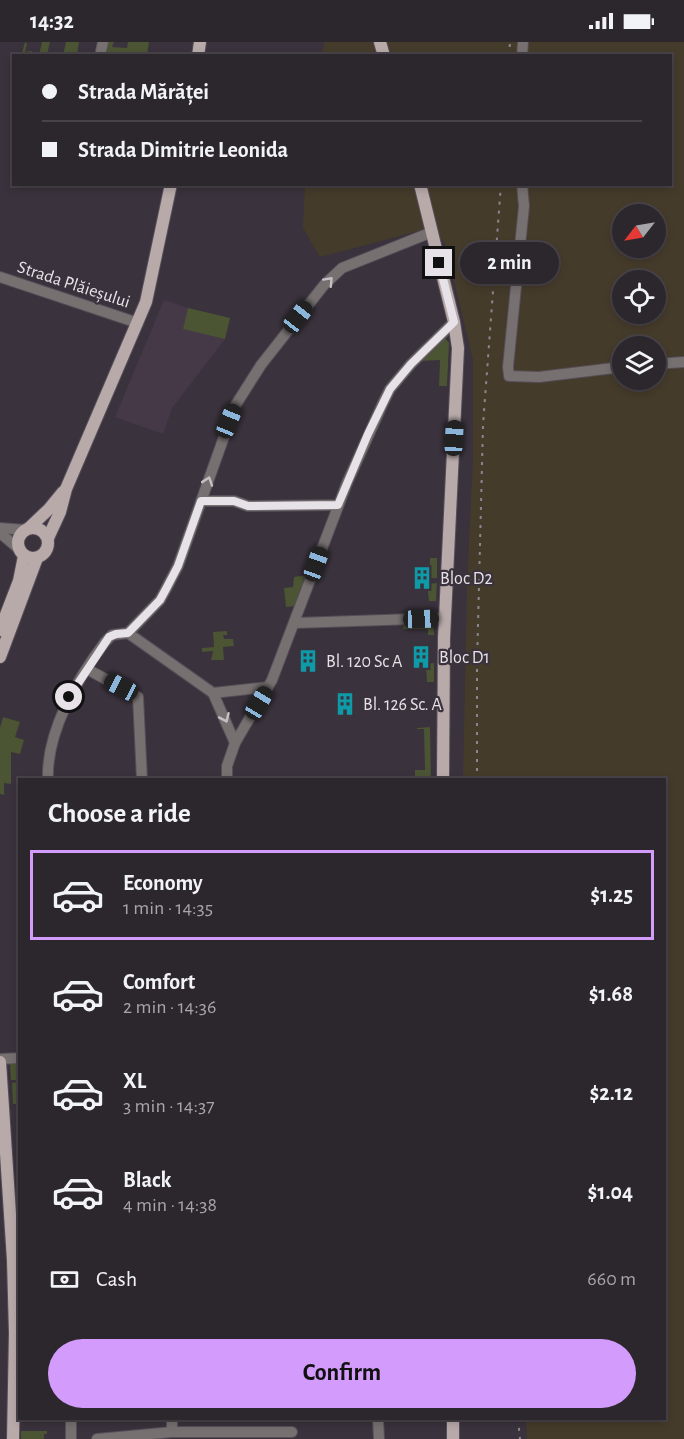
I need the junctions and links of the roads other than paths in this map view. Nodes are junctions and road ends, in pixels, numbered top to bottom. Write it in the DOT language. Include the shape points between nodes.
graph roads {
  1 [pos="171,186"];
  2 [pos="420,186"];
  3 [pos="522,186"];
  4 [pos="432,232"];
  5 [pos="0,277"];
  6 [pos="454,322"];
  7 [pos="138,323"];
  8 [pos="684,362"];
  9 [pos="666,363"];
  10 [pos="612,368"];
  11 [pos="66,489"];
  12 [pos="201,501"];
  13 [pos="338,505"];
  14 [pos="28,529"];
  15 [pos="0,530"];
  16 [pos="48,538"];
  17 [pos="21,552"];
  18 [pos="38,558"];
  19 [pos="444,618"];
  20 [pos="295,623"];
  21 [pos="0,630"];
  22 [pos="128,633"];
  23 [pos="0,657"];
  24 [pos="87,669"];
  25 [pos="268,687"];
  26 [pos="213,693"];
  27 [pos="235,743"];
  28 [pos="48,778"];
  29 [pos="142,778"];
  30 [pos="227,778"];
  31 [pos="443,778"];
  32 [pos="18,1058"];
  33 [pos="0,1060"];
  34 [pos="0,1161"];
  35 [pos="71,1420"];
  36 [pos="172,1420"];
  37 [pos="294,1420"];
  38 [pos="378,1420"];
  39 [pos="453,1420"];
  40 [pos="172,1432"];
  41 [pos="291,1435"];
  42 [pos="7,1439"];
  43 [pos="13,1439"];
  44 [pos="71,1439"];
  45 [pos="97,1439"];
  46 [pos="379,1439"];
  47 [pos="453,1439"];
  1 -- 7 [label="main road" via="153,274"];
  2 -- 4 [label="main road"];
  3 -- 10 [label="street" via="524,206 509,376 539,377"];
  4 -- 6 [label="main road"];
  12 -- 4 [label="street, one-way" via="243,391 324,285 342,268"];
  5 -- 7 [label="street, Strada Plăieșului"];
  6 -- 13 [label="street" via="390,389"];
  6 -- 19 [label="main road" via="458,370"];
  7 -- 11 [label="main road"];
  8 -- 9 [label="street"];
  11 -- 14 [label="main road"];
  11 -- 16 [label="main road"];
  12 -- 13 [label="street" via="234,501 248,506"];
  12 -- 22 [label="street" via="178,566 160,600"];
  13 -- 20 [label="street"];
  14 -- 15 [label="street"];
  14 -- 16 [label="main road" via="38,529"];
  14 -- 17 [label="main road" via="20,536"];
  15 -- 17 [label="street"];
  16 -- 18 [label="main road" via="48,548"];
  17 -- 18 [label="main road"];
  17 -- 21 [label="main road" via="19,581"];
  18 -- 23 [label="main road"];
  19 -- 20 [label="street"];
  19 -- 31 [label="main road"];
  20 -- 25 [label="street"];
  22 -- 24 [label="street" via="109,637"];
  22 -- 26 [label="street"];
  24 -- 28 [label="street" via="69,697 50,749"];
  24 -- 29 [label="street" via="138,697"];
  25 -- 26 [label="street"];
  25 -- 27 [label="street"];
  26 -- 27 [label="street, one-way"];
  27 -- 30 [label="street"];
  32 -- 33 [label="street"];
  33 -- 43 [label="main road" via="13,1260"];
  34 -- 42 [label="main road" via="9,1283"];
  35 -- 44 [label="street"];
  36 -- 40 [label="street"];
  37 -- 41 [label="street"];
  38 -- 46 [label="street"];
  39 -- 47 [label="main road"];
  40 -- 41 [label="street"];
  40 -- 45 [label="street"];
}
